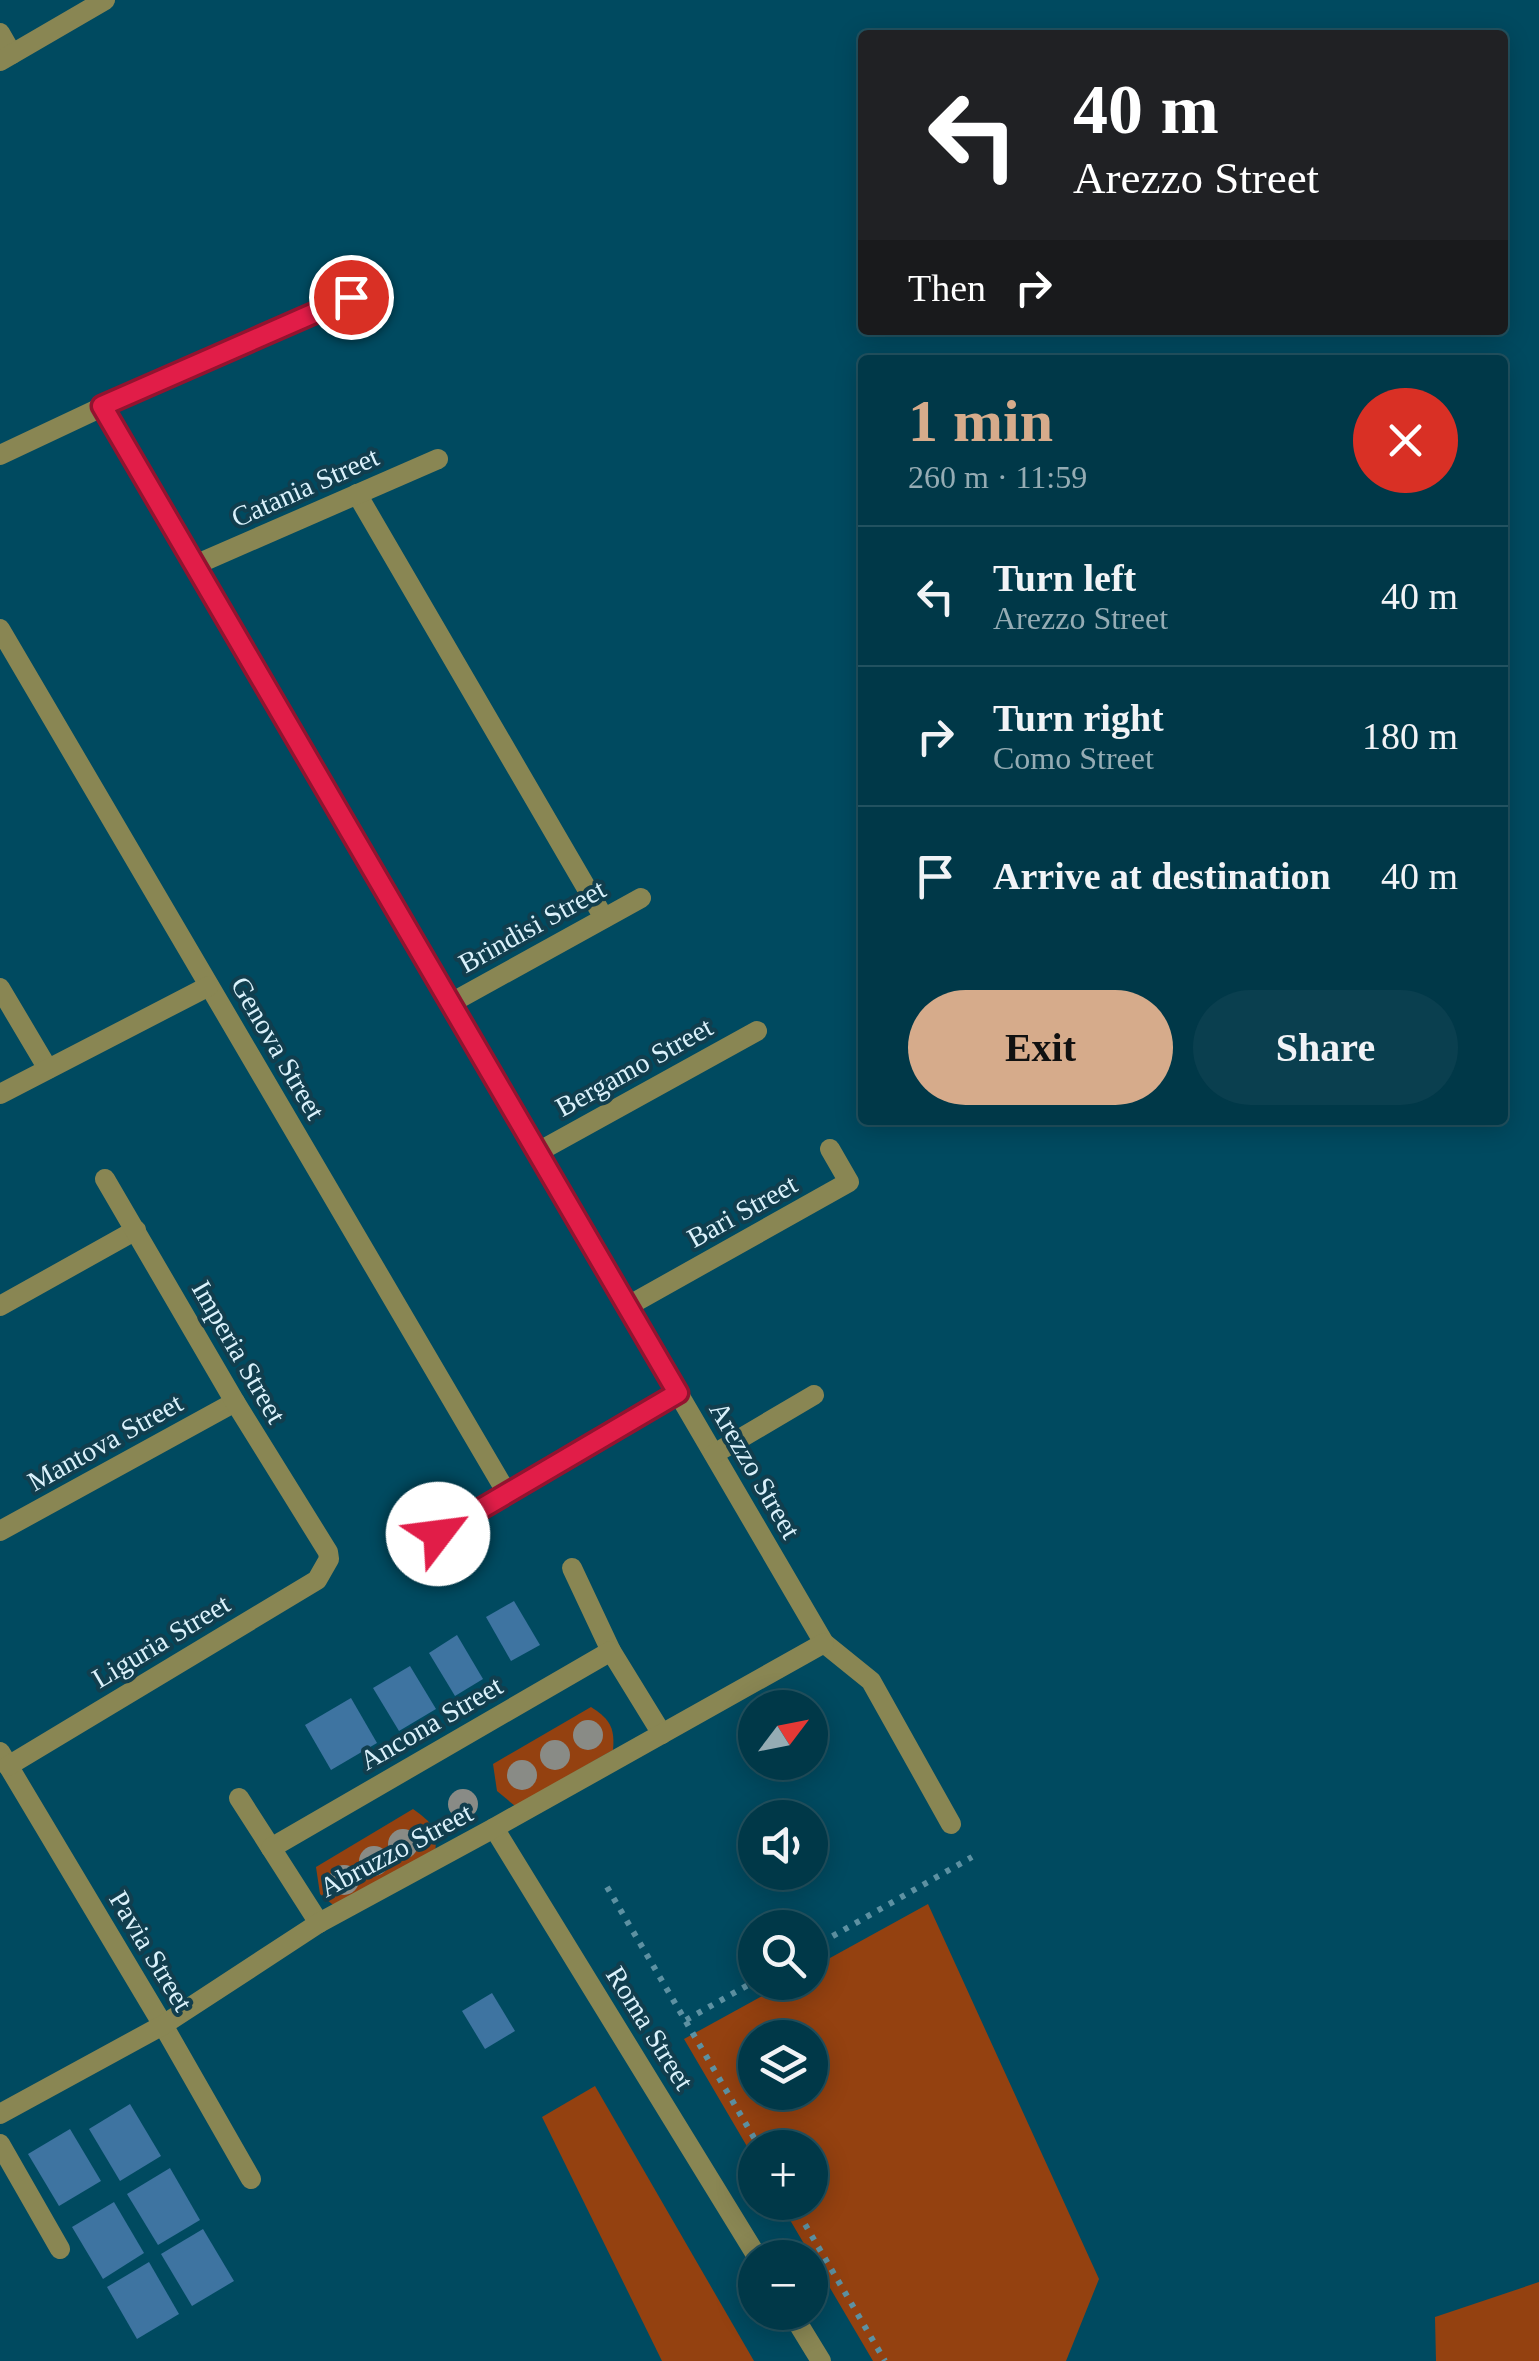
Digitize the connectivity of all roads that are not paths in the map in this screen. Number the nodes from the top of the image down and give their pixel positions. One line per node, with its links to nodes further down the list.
1 (93, 3): 3 (street)
2 (0, 32): 3 (street)
3 (6, 58)
4 (351, 297): 5 (street)
5 (102, 406): 6 (street); 9 (street, Arezzo Street)
6 (0, 455)
7 (438, 458): 8 (street, Catania Street)
8 (357, 494): 9 (street, Catania Street); 12 (street)
9 (194, 565): 15 (street, Arezzo Street)
10 (0, 630): 13 (street, Genova Street)
11 (641, 898): 12 (street, Brindisi Street)
12 (604, 918): 15 (street, Brindisi Street)
13 (210, 986): 17 (street); 29 (street, Genova Street)
14 (0, 988): 17 (street)
15 (451, 1003): 20 (street, Arezzo Street)
16 (757, 1031): 20 (street, Bergamo Street)
17 (48, 1069): 18 (street)
18 (0, 1094)
19 (830, 1149): 24 (street, Bari Street)
20 (538, 1152): 24 (street, Arezzo Street)
21 (105, 1179): 22 (street, Imperia Street)
22 (136, 1230): 23 (street); 27 (street, Imperia Street)
23 (0, 1306)
24 (628, 1306): 25 (street, Arezzo Street)
25 (678, 1393): 28 (street, Arezzo Street); 29 (street)
26 (814, 1395): 28 (street)
27 (236, 1402): 30 (street, Mantova Street); 32 (street, Imperia Street)
28 (714, 1454): 34 (street, Arezzo Street)
29 (508, 1494): 31 (street)
30 (0, 1531)
31 (438, 1534)
32 (328, 1552): 37 (street, Liguria Street)
33 (572, 1568): 35 (street)
34 (824, 1643): 36 (street, Abruzzo Street); 39 (street, Arezzo Street)
35 (611, 1651): 36 (street); 41 (street, Ancona Street)
36 (662, 1734): 40 (street, Abruzzo Street)
37 (4, 1759): 43 (street, Pavia Street)
38 (239, 1798): 41 (street)
39 (951, 1824)
40 (494, 1828): 42 (street, Abruzzo Street); 47 (street, Roma Street)
41 (270, 1848): 42 (street)
42 (319, 1923): 43 (street, Abruzzo Street)
43 (163, 2025): 44 (street, Abruzzo Street); 46 (street, Pavia Street)
44 (0, 2114)
45 (0, 2144): 48 (street)
46 (251, 2179)
47 (747, 2240)
48 (60, 2249)
49 (803, 2330): 50 (street)
50 (821, 2361)

